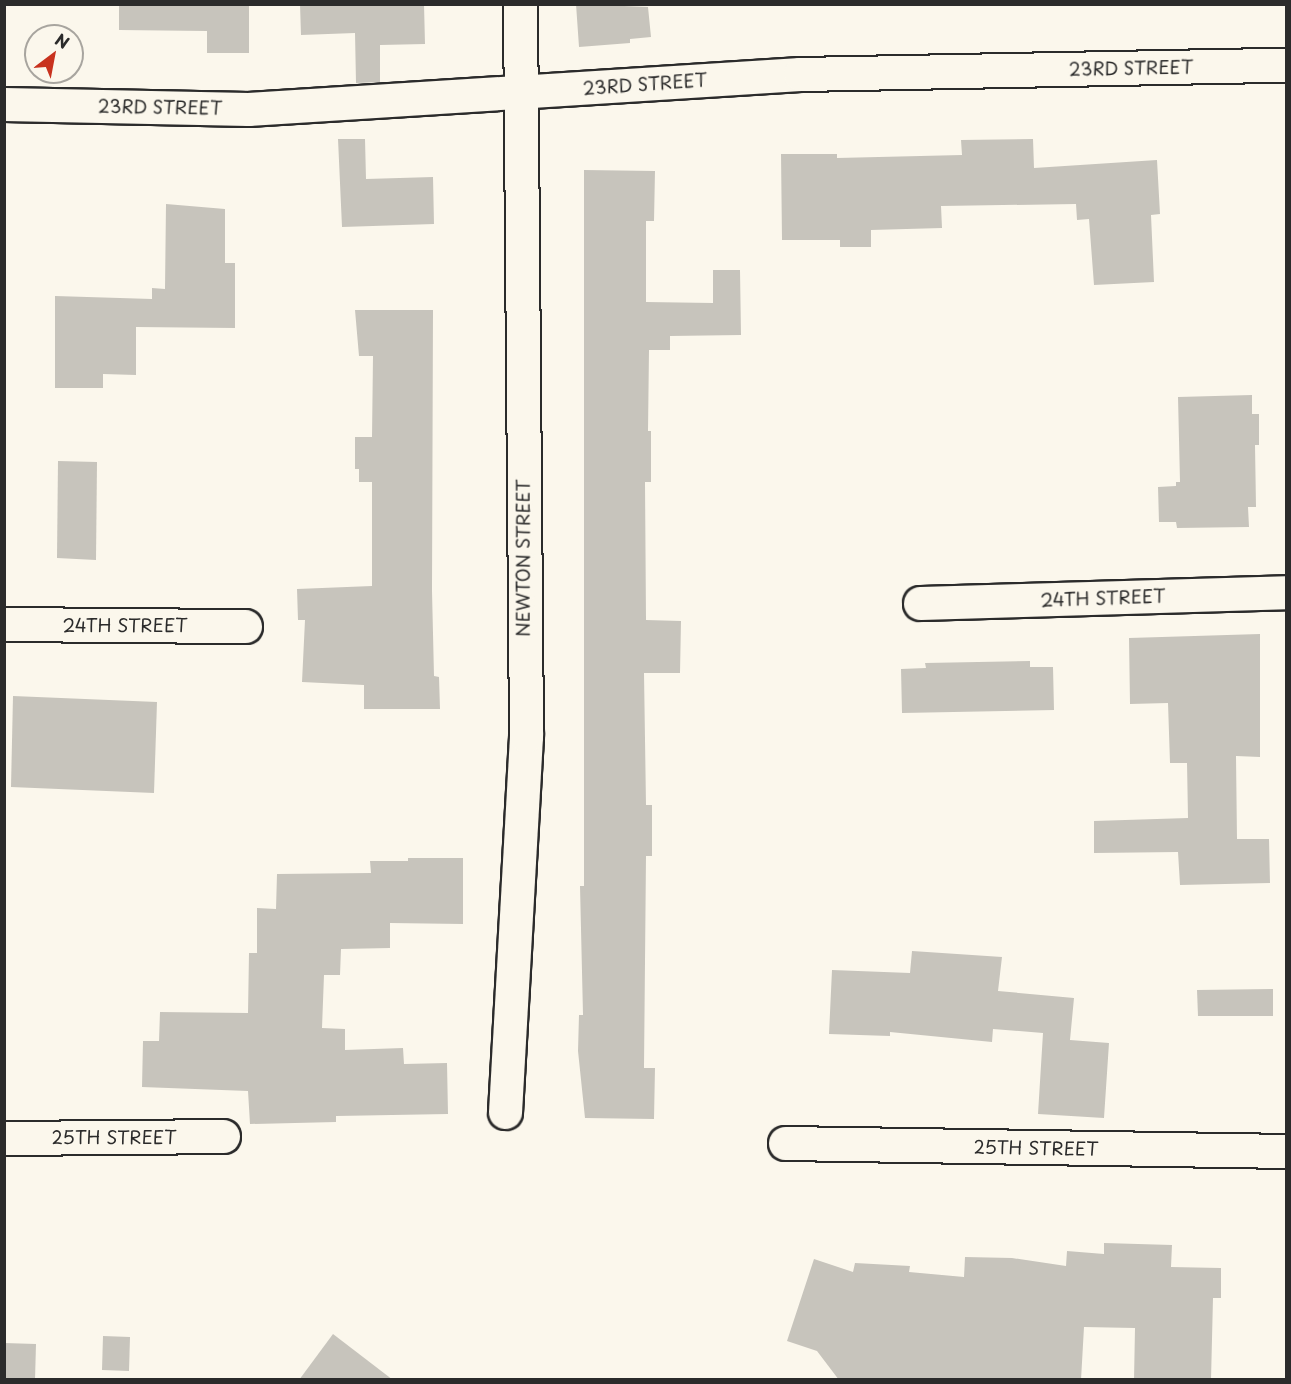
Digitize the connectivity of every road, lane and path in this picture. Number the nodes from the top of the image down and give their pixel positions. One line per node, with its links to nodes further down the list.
1 (520, 4): 3 (street, NEWTON STREET)
2 (1287, 65): 3 (street, 23RD STREET)
3 (521, 93): 4 (street, 23RD STREET); 9 (street, NEWTON STREET)
4 (4, 104)
5 (1287, 592): 6 (street, 24TH STREET)
6 (921, 603)
7 (4, 624): 8 (street, 24TH STREET)
8 (245, 626)
9 (505, 1112)
10 (223, 1136): 11 (street, 25TH STREET)
11 (4, 1137)
12 (785, 1143): 13 (street, 25TH STREET)
13 (1287, 1150)

